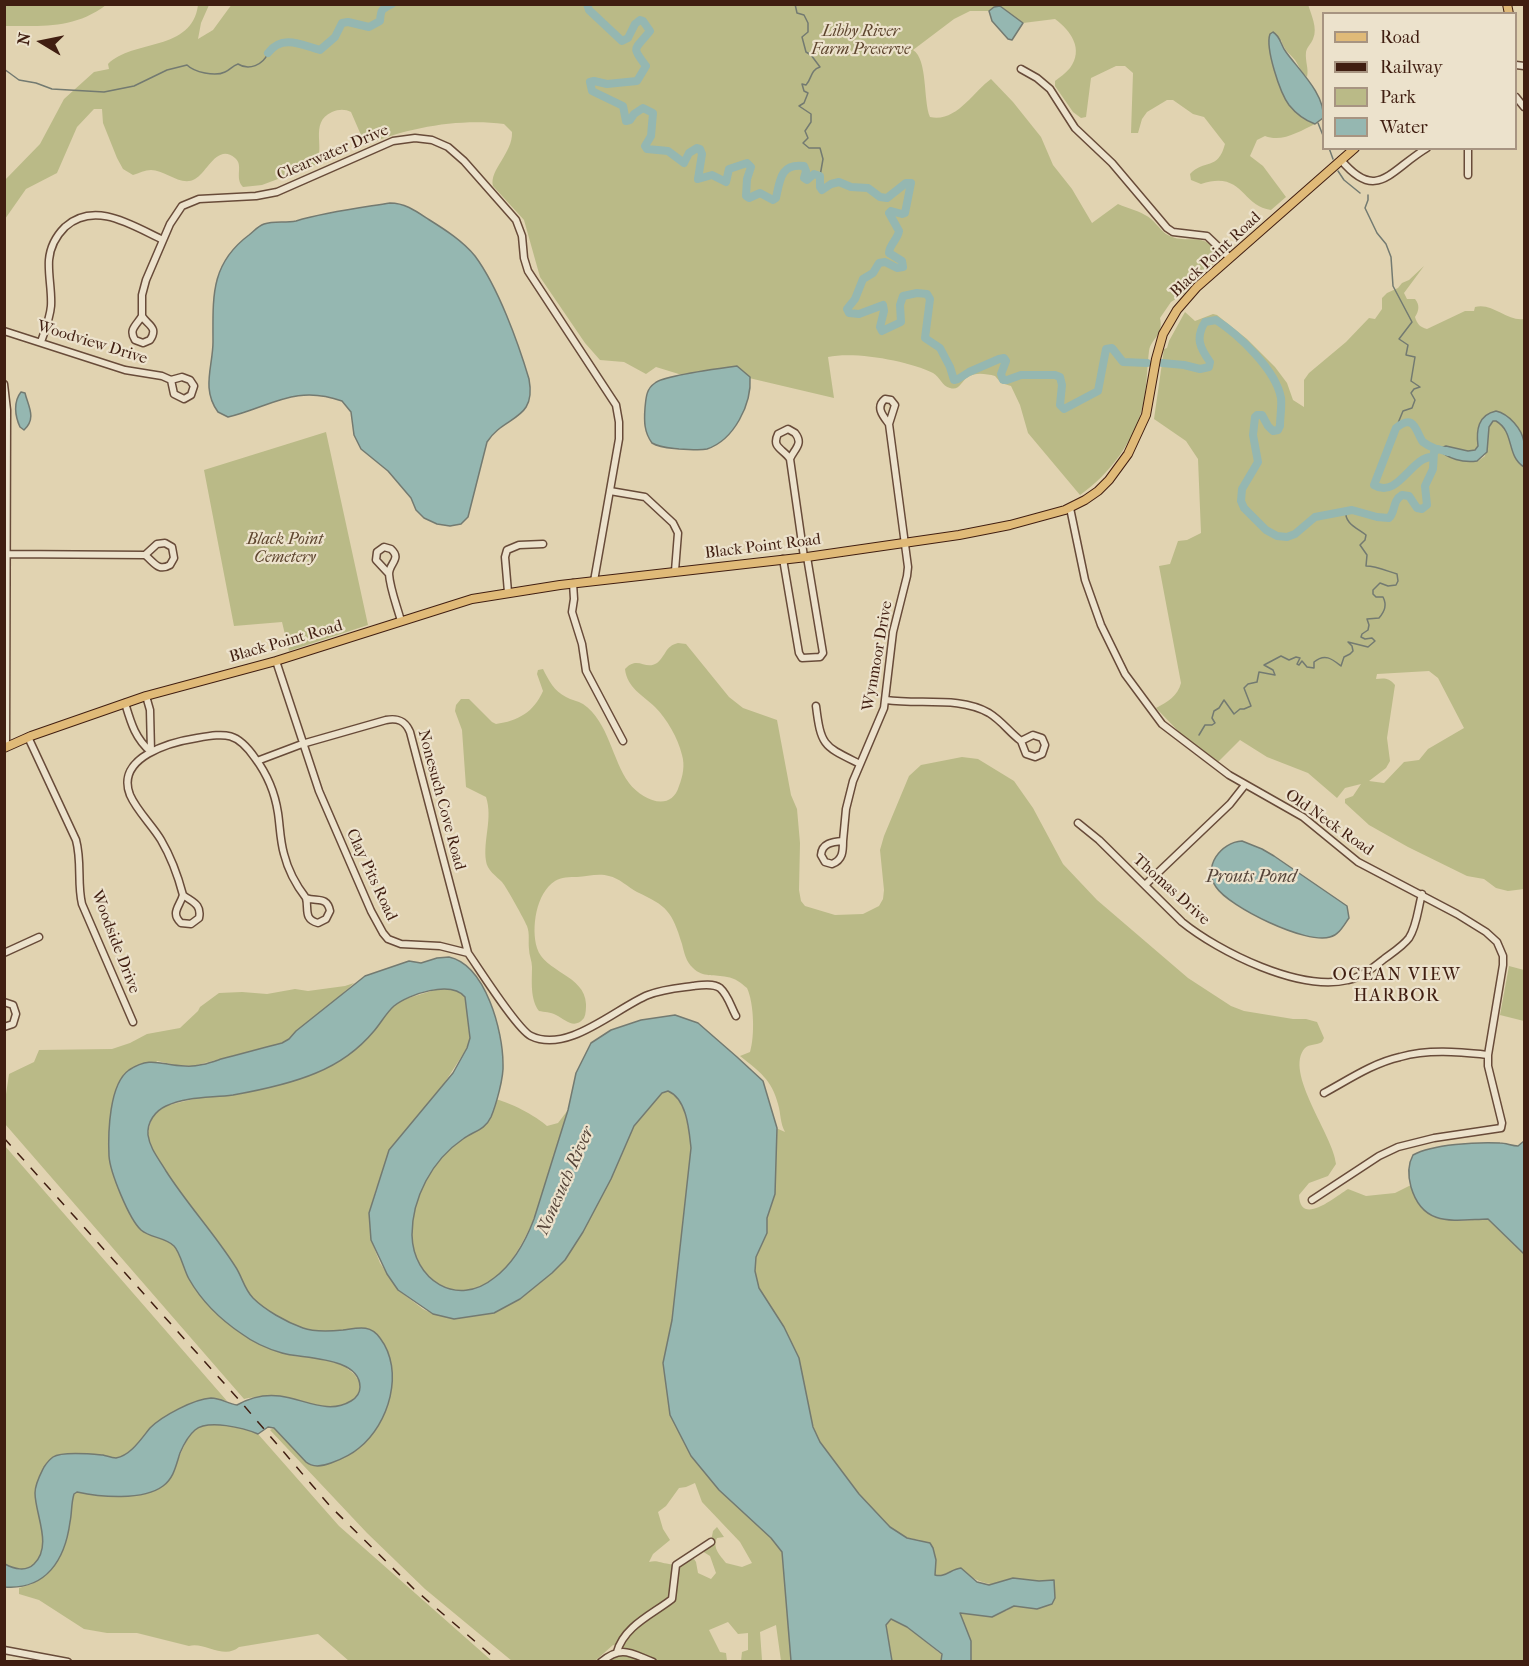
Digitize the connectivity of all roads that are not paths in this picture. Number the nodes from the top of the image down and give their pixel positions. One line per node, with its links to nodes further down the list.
1 (1021, 69): 8 (street)
2 (1353, 150): 5 (main road, Black Point Road)
3 (1424, 150): 5 (street)
4 (1468, 150): 6 (street)
5 (1341, 160): 8 (main road, Black Point Road)
6 (1468, 175)
7 (163, 240): 9 (street, Clearwater Drive); 11 (street); 16 (street, Clearwater Drive)
8 (1230, 258): 17 (main road, Black Point Road)
9 (142, 316)
10 (4, 331): 11 (street, Woodview Drive)
11 (41, 342): 12 (street, Woodview Drive)
12 (171, 380)
13 (4, 384): 20 (street)
14 (890, 424): 18 (street, Wynmoor Drive)
15 (790, 459): 15 (street); 22 (street)
16 (610, 490): 24 (street); 26 (street, Clearwater Drive)
17 (1070, 508): 18 (main road, Black Point Road); 45 (street, Old Neck Road)
18 (904, 542): 22 (main road, Black Point Road); 32 (street, Wynmoor Drive)
19 (543, 544): 28 (street)
20 (6, 554): 21 (street); 41 (street)
21 (145, 555): 21 (street)
22 (806, 557): 23 (main road, Black Point Road); 23 (street)
23 (783, 560): 24 (main road, Black Point Road)
24 (675, 571): 26 (main road, Black Point Road)
25 (389, 574): 29 (street)
26 (594, 581): 27 (main road, Black Point Road)
27 (573, 584): 28 (main road, Black Point Road); 38 (street)
28 (508, 592): 29 (main road, Black Point Road)
29 (401, 621): 30 (main road, Black Point Road)
30 (276, 661): 31 (main road, Black Point Road); 40 (street, Clay Pits Road)
31 (146, 696): 33 (main road, Black Point Road); 42 (street)
32 (886, 700): 39 (street); 44 (street, Wynmoor Drive)
33 (125, 703): 37 (main road, Black Point Road); 42 (street)
34 (816, 706): 36 (street)
35 (826, 714): 36 (street)
36 (817, 715): 44 (street)
37 (27, 737): 41 (main road, Black Point Road); 57 (street, Woodside Drive)
38 (623, 741)
39 (1020, 741)
40 (302, 744): 43 (street); 54 (street, Clay Pits Road); 54 (street, Nonesuch Cove Road)
41 (5, 748)
42 (151, 752): 43 (street); 50 (street)
43 (257, 760): 51 (street)
44 (860, 764): 47 (street, Wynmoor Drive)
45 (1245, 785): 48 (street); 49 (street, Old Neck Road)
46 (1078, 823): 48 (street, Thomas Drive)
47 (843, 841)
48 (1145, 885): 49 (street, Thomas Drive)
49 (1422, 894): 59 (street, Old Neck Road)
50 (183, 895): 50 (street)
51 (306, 898): 51 (street)
52 (39, 937): 53 (street)
53 (4, 953)
54 (468, 953): 56 (street)
55 (4, 1002): 58 (street)
56 (736, 1016)
57 (134, 1022)
58 (4, 1028)
59 (1488, 1055): 60 (street); 61 (street, Old Neck Road)
60 (1324, 1093)
61 (1312, 1200)
62 (711, 1542): 64 (street)
63 (4, 1650): 65 (street)
64 (617, 1652): 66 (street); 67 (street)
65 (68, 1662)
66 (601, 1662)
67 (653, 1662)

